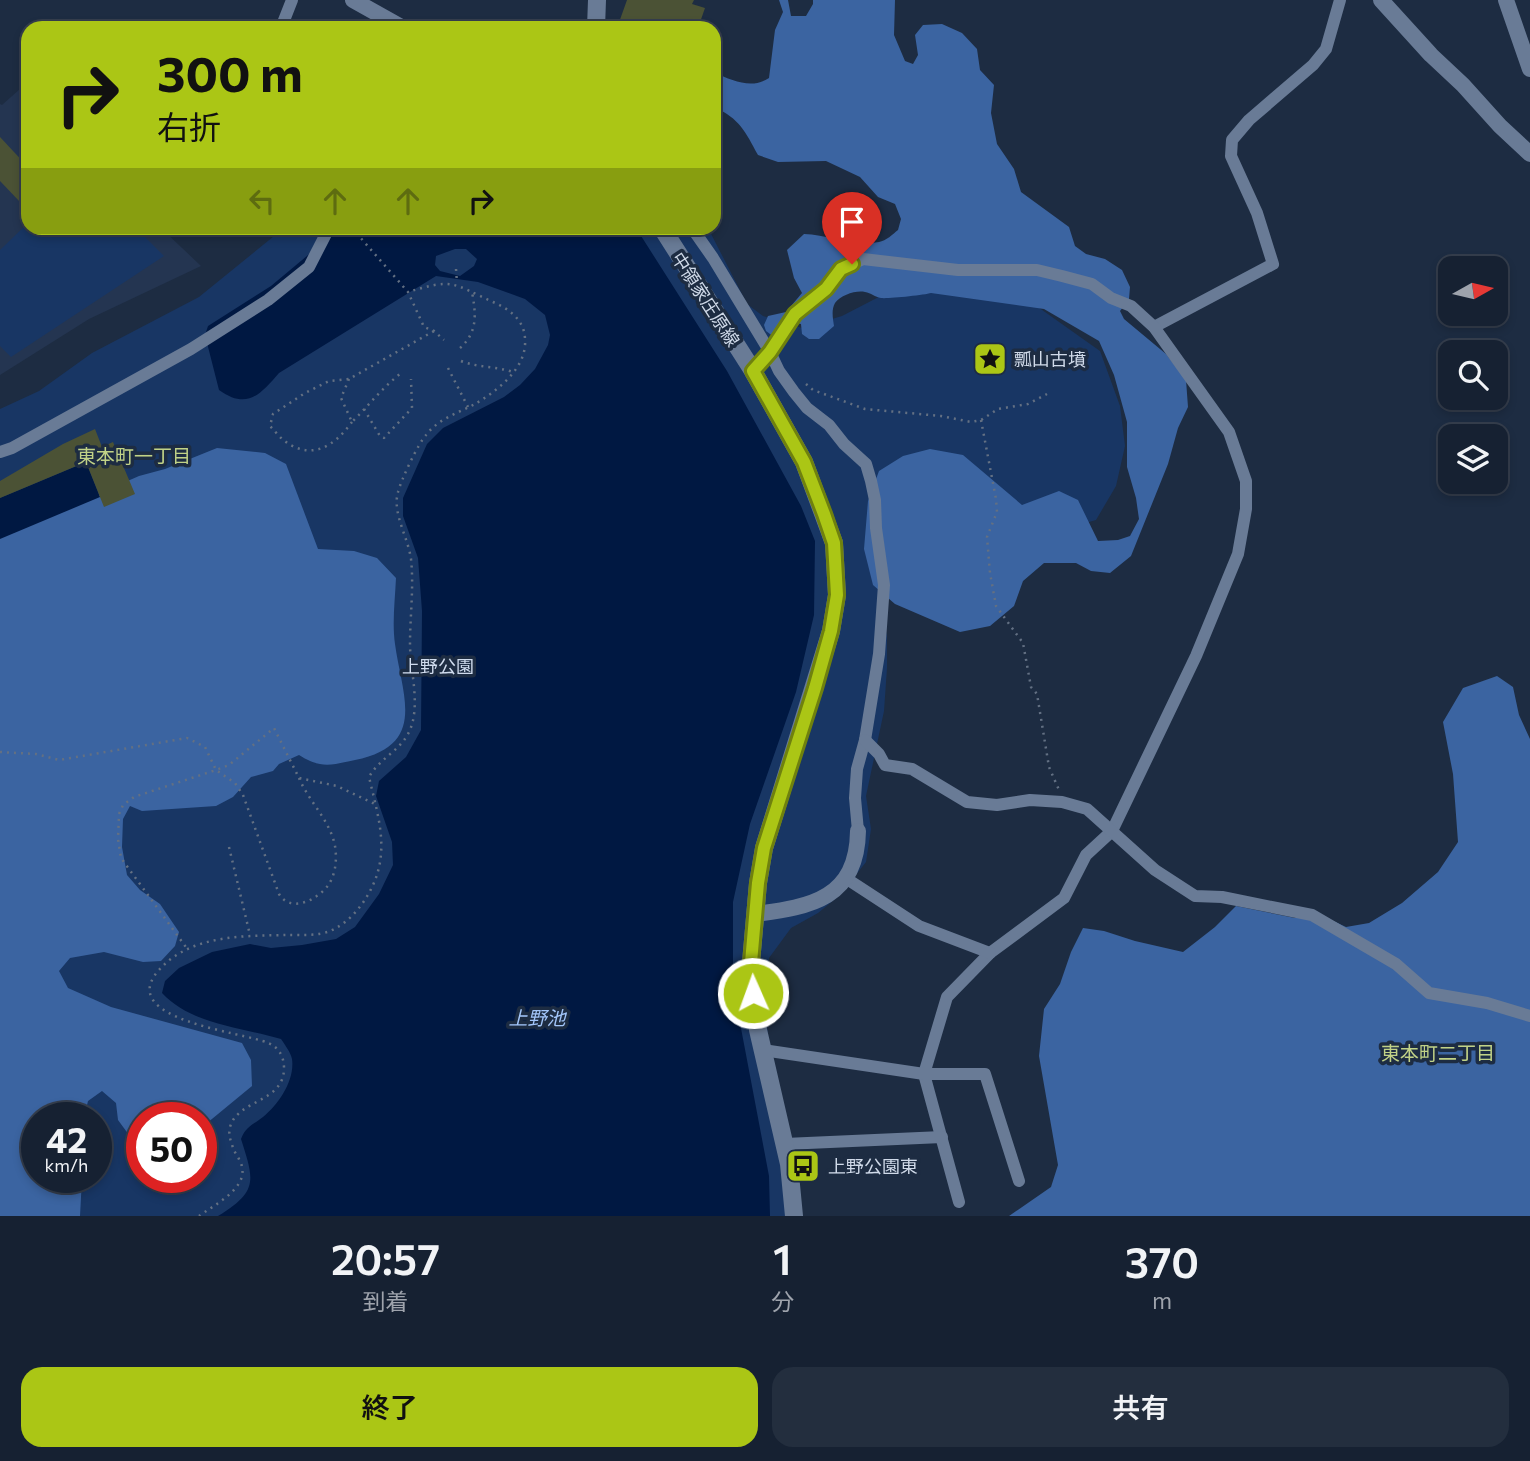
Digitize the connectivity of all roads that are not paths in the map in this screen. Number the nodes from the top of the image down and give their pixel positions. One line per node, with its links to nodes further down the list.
1 (292, 0): 7 (street)
2 (353, 0): 8 (street)
3 (597, 0): 9 (main road)
4 (1340, 0): 15 (street)
5 (1381, 0): 11 (street)
6 (1506, 0): 10 (street)
7 (284, 21)
8 (390, 21)
9 (596, 21)
10 (1530, 69)
11 (1530, 154)
12 (325, 235): 18 (street)
13 (666, 235): 17 (main road, 中領家庄原線)
14 (696, 235): 16 (street)
15 (1154, 327): 16 (street); 21 (street)
16 (770, 352): 17 (street); 19 (street)
17 (753, 371): 23 (main road, 中領家庄原線)
18 (0, 452)
19 (864, 740): 20 (street); 21 (street)
20 (858, 831): 22 (street)
21 (1112, 831): 24 (street); 25 (street)
22 (847, 879): 23 (street); 24 (street)
23 (755, 914): 26 (main road, 中領家庄原線)
24 (990, 953): 27 (street)
25 (1530, 1016)
26 (763, 1050): 27 (street); 29 (main road, 中領家庄原線)
27 (924, 1074): 28 (street); 30 (street)
28 (942, 1137): 29 (street); 31 (street)
29 (785, 1144): 32 (main road, 中領家庄原線)
30 (1019, 1181)
31 (959, 1202)
32 (794, 1216)

